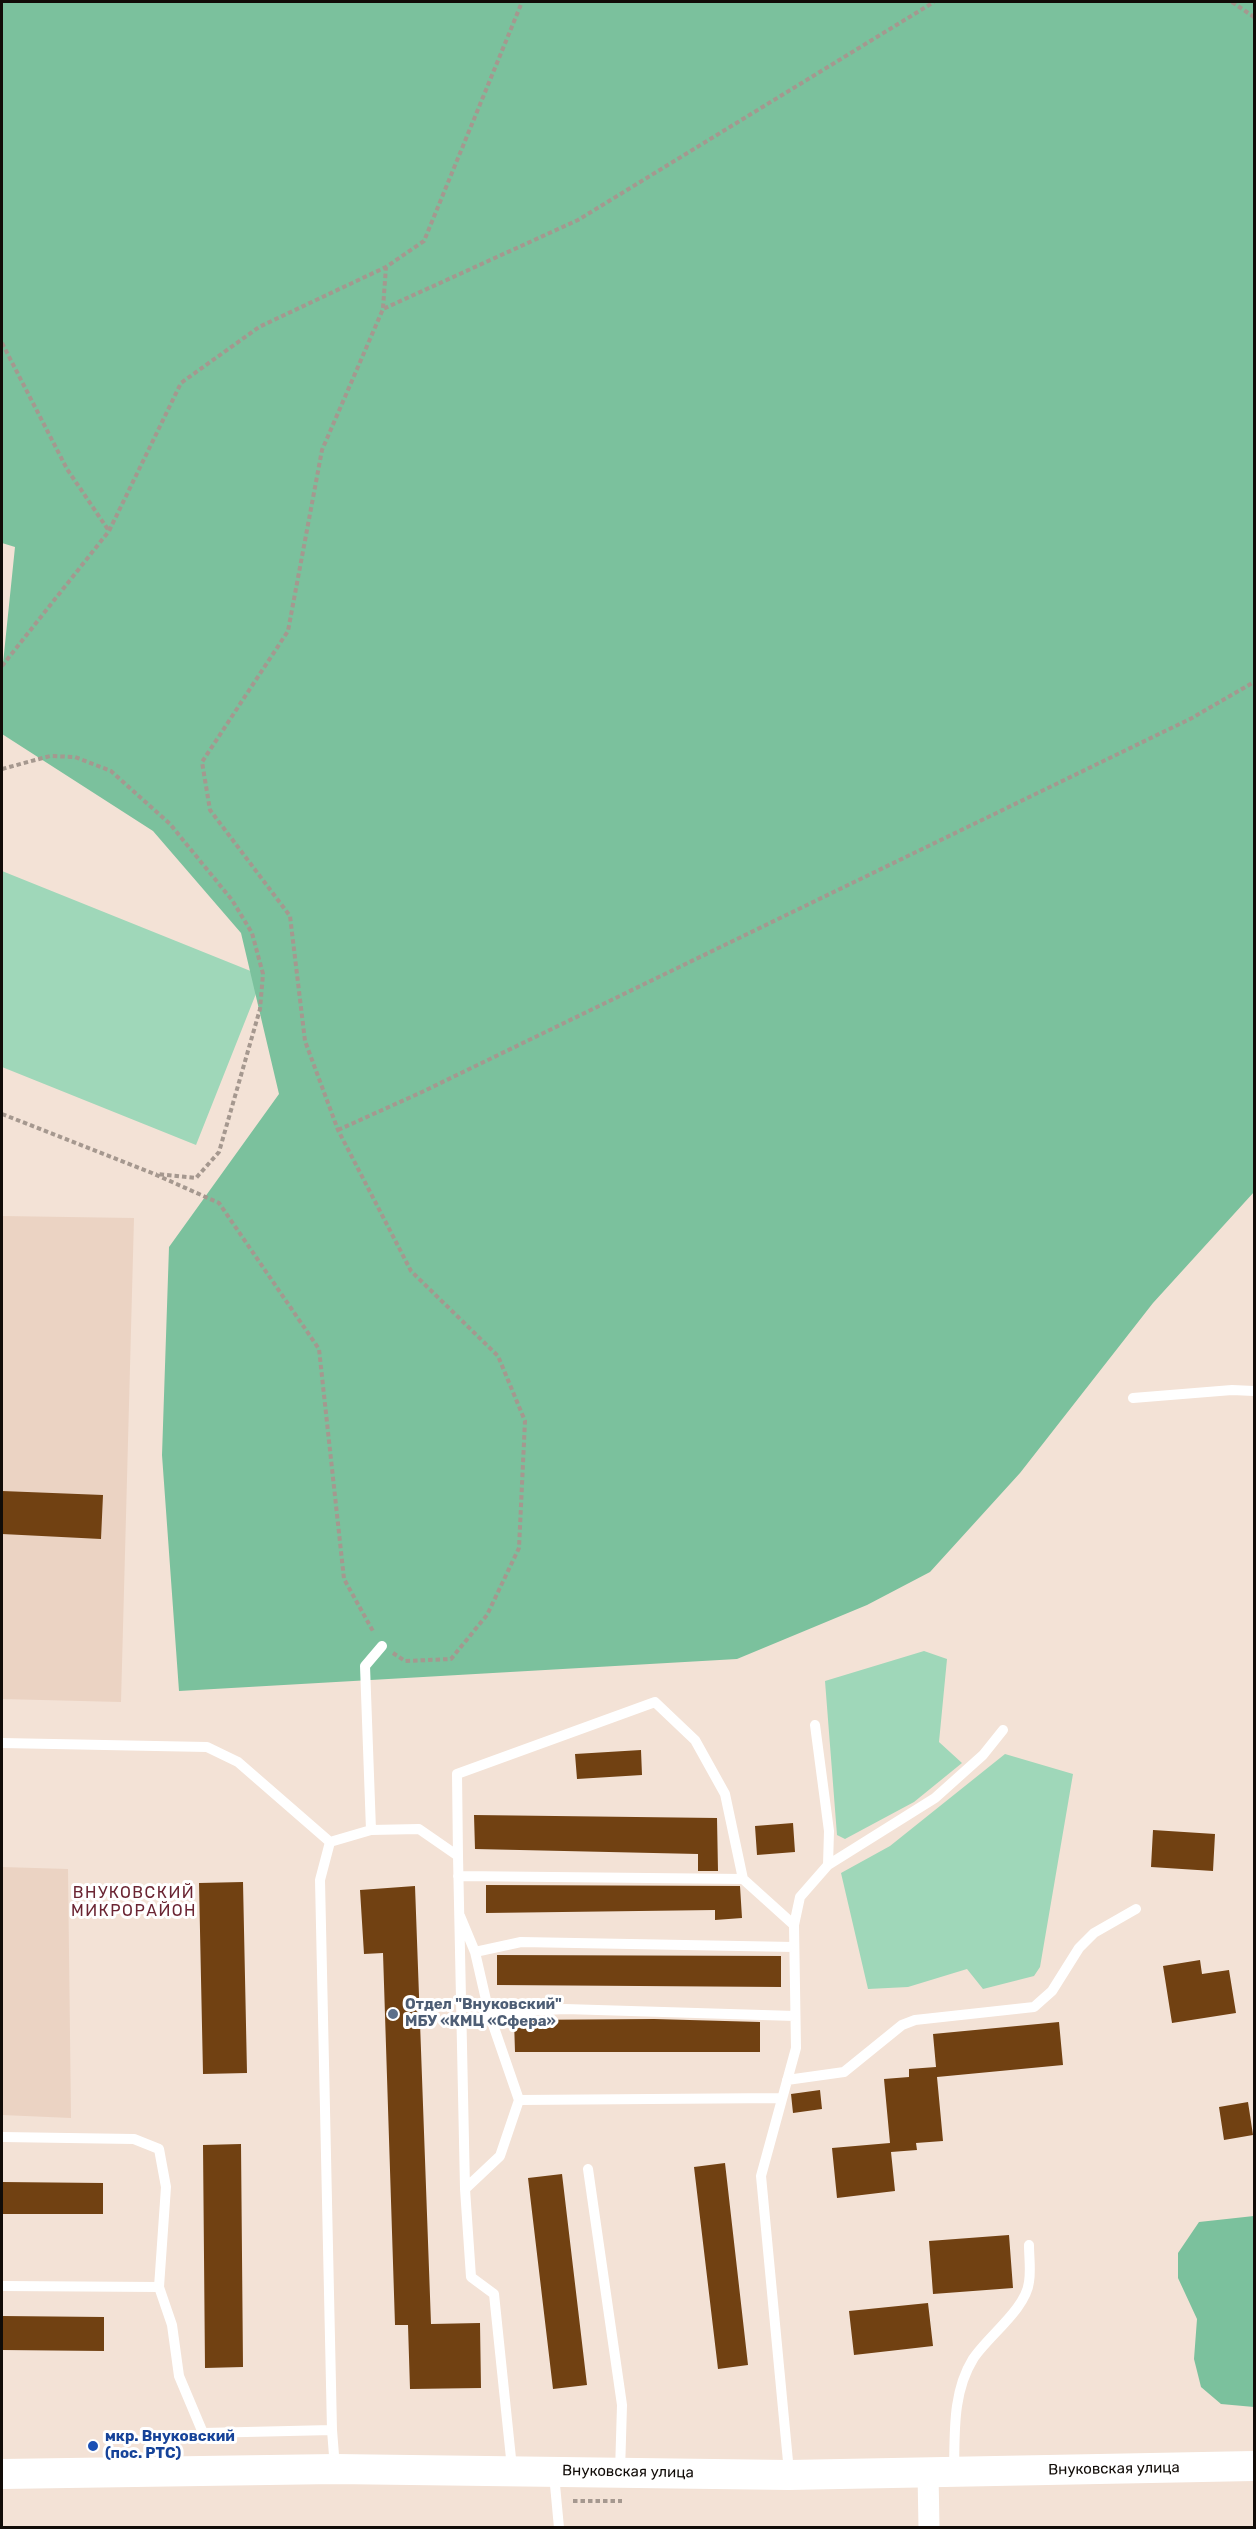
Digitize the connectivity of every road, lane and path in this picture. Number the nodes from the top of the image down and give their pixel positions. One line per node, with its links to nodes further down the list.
1 (522, 2): 5 (path)
2 (934, 2): 6 (path)
3 (1232, 2): 4 (path)
4 (1254, 17)
5 (386, 267): 6 (path); 8 (path)
6 (383, 309): 13 (path)
7 (2, 344): 8 (path)
8 (109, 531): 9 (path)
9 (2, 666)
10 (1254, 682): 13 (path)
11 (2, 769): 14 (path)
12 (2, 1114): 14 (path)
13 (339, 1130): 17 (path)
14 (152, 1173): 17 (path)
15 (1254, 1391): 16 (lane)
16 (1133, 1398)
17 (382, 1646): 21 (lane)
18 (815, 1725): 24 (lane)
19 (1003, 1730): 24 (lane)
20 (2, 1743): 22 (lane)
21 (371, 1830): 22 (lane); 23 (lane)
22 (330, 1842): 43 (lane)
23 (458, 1856): 25 (lane); 26 (lane)
24 (828, 1865): 29 (lane)
25 (458, 1876): 26 (lane); 28 (lane)
26 (743, 1879): 29 (lane)
27 (1136, 1909): 34 (lane)
28 (458, 1910): 31 (lane); 39 (lane)
29 (794, 1926): 30 (lane)
30 (794, 1947): 31 (lane); 33 (lane)
31 (475, 1952): 32 (lane)
32 (489, 2013): 33 (lane); 36 (lane)
33 (795, 2016): 34 (lane)
34 (787, 2080): 35 (lane)
35 (782, 2098): 36 (lane); 51 (lane)
36 (519, 2100): 39 (lane)
37 (2, 2137): 42 (lane)
38 (588, 2169): 48 (lane)
39 (465, 2189): 47 (lane)
40 (1029, 2245): 49 (lane)
41 (2, 2286): 42 (lane)
42 (159, 2287): 43 (lane)
43 (332, 2430): 45 (lane)
44 (1254, 2466): 49 (main road, Внуковская улица)
45 (335, 2469): 47 (main road, Внуковская улица); 50 (main road, Внуковская улица)
46 (554, 2471): 47 (main road, Внуковская улица); 48 (main road, Внуковская улица); 52 (lane)
47 (512, 2472)
48 (620, 2472): 51 (main road, Внуковская улица)
49 (941, 2472): 51 (main road, Внуковская улица); 53 (street)
50 (2, 2474)
51 (789, 2475)
52 (559, 2528)
53 (929, 2528)

